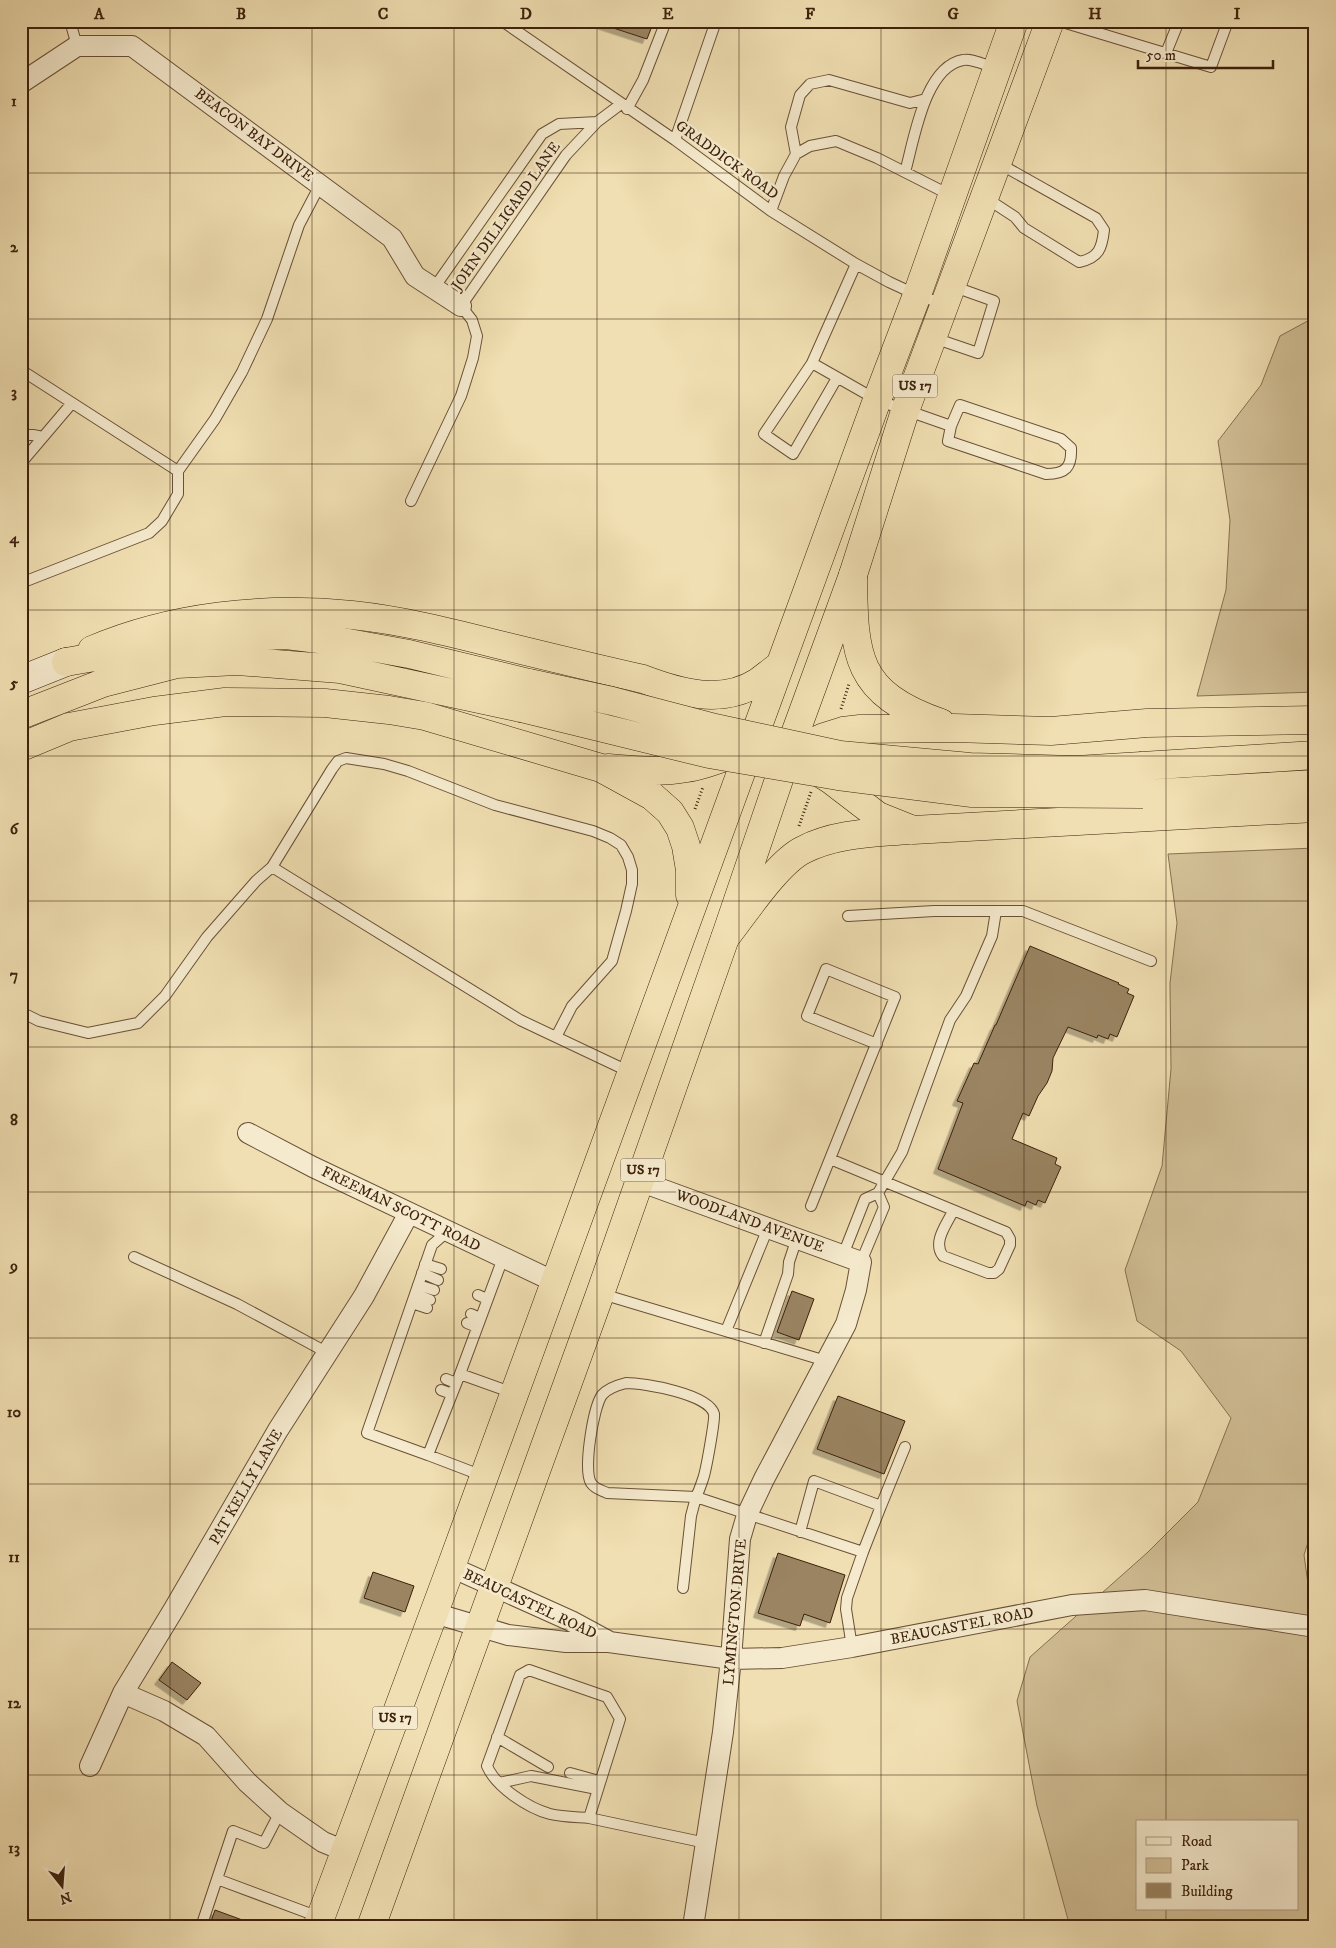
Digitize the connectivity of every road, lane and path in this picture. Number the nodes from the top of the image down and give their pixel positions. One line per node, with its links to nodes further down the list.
1 (70, 21): 10 (lane)
2 (502, 21): 15 (lane, GRADDICK ROAD)
3 (666, 21): 15 (lane)
4 (716, 21): 17 (lane)
5 (1014, 21): 12 (highway, US 17)
6 (1050, 21): 19 (highway, US 17)
7 (1059, 21): 11 (lane)
8 (1179, 21): 11 (lane)
9 (1228, 21): 11 (lane)
10 (77, 46): 13 (street); 21 (street, BEACON BAY DRIVE)
11 (1166, 53)
12 (997, 68): 14 (lane); 22 (highway, US 17)
13 (21, 83)
14 (926, 99): 18 (lane); 20 (lane)
15 (624, 106): 16 (lane, JOHN DILLIGARD LANE); 17 (lane, GRADDICK ROAD)
16 (597, 122): 26 (lane, JOHN DILLIGARD LANE); 29 (lane, JOHN DILLIGARD LANE)
17 (675, 140): 24 (lane, GRADDICK ROAD)
18 (796, 154): 20 (lane); 24 (lane)
19 (997, 163): 23 (highway, US 17); 23 (lane)
20 (905, 172): 22 (lane)
21 (320, 185): 26 (street, BEACON BAY DRIVE); 41 (lane)
22 (952, 196): 28 (highway, US 17)
23 (984, 196): 27 (highway, US 17)
24 (771, 211): 25 (lane, GRADDICK ROAD)
25 (856, 264): 28 (lane, GRADDICK ROAD); 31 (lane)
26 (434, 288): 29 (street, BEACON BAY DRIVE)
27 (948, 295): 28 (lane, GRADDICK ROAD); 30 (highway, US 17); 30 (lane, GRADDICK ROAD)
28 (917, 296): 34 (highway, US 17)
29 (461, 306): 42 (lane)
30 (932, 337): 36 (highway, US 17)
31 (812, 363): 33 (lane); 33 (lane)
32 (21, 370): 35 (lane)
33 (837, 378): 34 (lane)
34 (877, 400): 36 (lane); 46 (highway, US 17)
35 (72, 403): 39 (lane); 41 (lane)
36 (905, 411): 37 (lane); 43 (highway, US 17)
37 (951, 426): 37 (lane)
38 (21, 435): 39 (lane)
39 (43, 437): 40 (lane)
40 (21, 463)
41 (178, 471): 44 (lane)
42 (410, 502)
43 (852, 574): 54 (highway); 57 (highway, US 17)
44 (21, 583)
45 (66, 662): 48 (main road); 49 (highway); 50 (highway)
46 (779, 666): 49 (highway); 56 (highway, US 17)
47 (851, 675): 51 (path)
48 (21, 680)
49 (672, 690): 56 (highway)
50 (525, 695): 52 (highway); 58 (highway, bridge); 60 (highway, bridge)
51 (839, 715)
52 (21, 716)
53 (1315, 720): 54 (highway)
54 (954, 728): 57 (highway)
55 (21, 747): 59 (highway)
56 (749, 748): 57 (highway); 59 (highway); 68 (highway, US 17)
57 (788, 753): 66 (highway); 71 (highway, US 17)
58 (1315, 755)
59 (600, 768): 68 (highway)
60 (1315, 784)
61 (704, 785): 64 (path)
62 (812, 789): 65 (path)
63 (1315, 808): 66 (highway)
64 (695, 810)
65 (798, 829)
66 (913, 830): 71 (highway)
67 (272, 868): 73 (lane); 74 (lane); 74 (lane)
68 (689, 911): 76 (highway, US 17)
69 (996, 911): 70 (lane); 72 (lane); 80 (lane)
70 (848, 916)
71 (725, 938): 79 (highway, US 17)
72 (1151, 961)
73 (21, 1012)
74 (556, 1037): 76 (lane)
75 (877, 1044): 75 (lane); 78 (lane)
76 (631, 1073): 94 (highway, US 17)
77 (248, 1133): 84 (street, FREEMAN SCOTT ROAD)
78 (830, 1159): 80 (lane); 82 (lane)
79 (639, 1181): 85 (street, WOODLAND AVENUE); 96 (highway, US 17)
80 (884, 1182): 81 (lane); 83 (lane)
81 (878, 1193): 90 (lane); 90 (lane)
82 (811, 1206)
83 (953, 1210): 83 (lane)
84 (409, 1213): 86 (street, FREEMAN SCOTT ROAD); 99 (street, PAT KELLY LANE)
85 (768, 1228): 87 (street, WOODLAND AVENUE); 97 (lane)
86 (448, 1231): 89 (street, FREEMAN SCOTT ROAD); 91 (lane)
87 (797, 1238): 90 (street, WOODLAND AVENUE); 98 (lane)
88 (134, 1257): 99 (lane)
89 (503, 1258): 94 (street, FREEMAN SCOTT ROAD); 101 (lane)
90 (852, 1258): 100 (street, LYMINGTON DRIVE)
91 (424, 1268): 92 (lane); 93 (lane); 95 (lane)
92 (441, 1269)
93 (438, 1280)
94 (555, 1282): 104 (highway, US 17)
95 (415, 1294): 95 (lane); 107 (lane)
96 (600, 1294): 97 (lane); 115 (highway, US 17)
97 (726, 1331): 98 (lane)
98 (764, 1343): 100 (lane)
99 (328, 1353): 123 (street, PAT KELLY LANE)
100 (826, 1361): 111 (street, LYMINGTON DRIVE)
101 (458, 1378): 102 (lane); 104 (lane); 105 (lane)
102 (446, 1379)
103 (441, 1390): 105 (lane)
104 (514, 1393): 108 (highway, US 17)
105 (452, 1394): 107 (lane)
106 (904, 1447): 110 (lane)
107 (428, 1454): 108 (lane)
108 (484, 1476): 114 (highway, US 17)
109 (696, 1497): 109 (lane); 111 (lane); 116 (lane)
110 (882, 1506): 112 (lane); 113 (lane)
111 (747, 1515): 112 (lane); 122 (street, LYMINGTON DRIVE)
112 (800, 1532): 113 (lane)
113 (863, 1552): 121 (lane)
114 (451, 1567): 115 (street, BEAUCASTEL ROAD); 117 (highway, US 17)
115 (495, 1586): 119 (highway, US 17); 120 (street, BEAUCASTEL ROAD)
116 (683, 1588)
117 (434, 1614): 119 (street, BEAUCASTEL ROAD); 133 (highway, US 17)
118 (1315, 1627): 121 (street, BEAUCASTEL ROAD)
119 (480, 1628): 120 (street, BEAUCASTEL ROAD); 137 (highway, US 17)
120 (609, 1642): 122 (street, BEAUCASTEL ROAD)
121 (852, 1647): 122 (street, BEAUCASTEL ROAD)
122 (731, 1659): 132 (street, LYMINGTON DRIVE)
123 (122, 1693): 125 (street, PAT KELLY LANE); 130 (street)
124 (498, 1737): 126 (lane); 128 (lane); 129 (lane)
125 (90, 1766)
126 (548, 1767)
127 (570, 1773): 129 (lane)
128 (500, 1783): 129 (lane); 131 (lane)
129 (598, 1785): 131 (lane)
130 (280, 1812): 133 (street); 134 (lane)
131 (589, 1818): 132 (lane)
132 (706, 1843): 138 (street, LYMINGTON DRIVE)
133 (345, 1851): 135 (highway, US 17)
134 (217, 1879): 135 (lane); 136 (lane)
135 (319, 1922)
136 (202, 1924)
137 (371, 1927)
138 (693, 1927)

